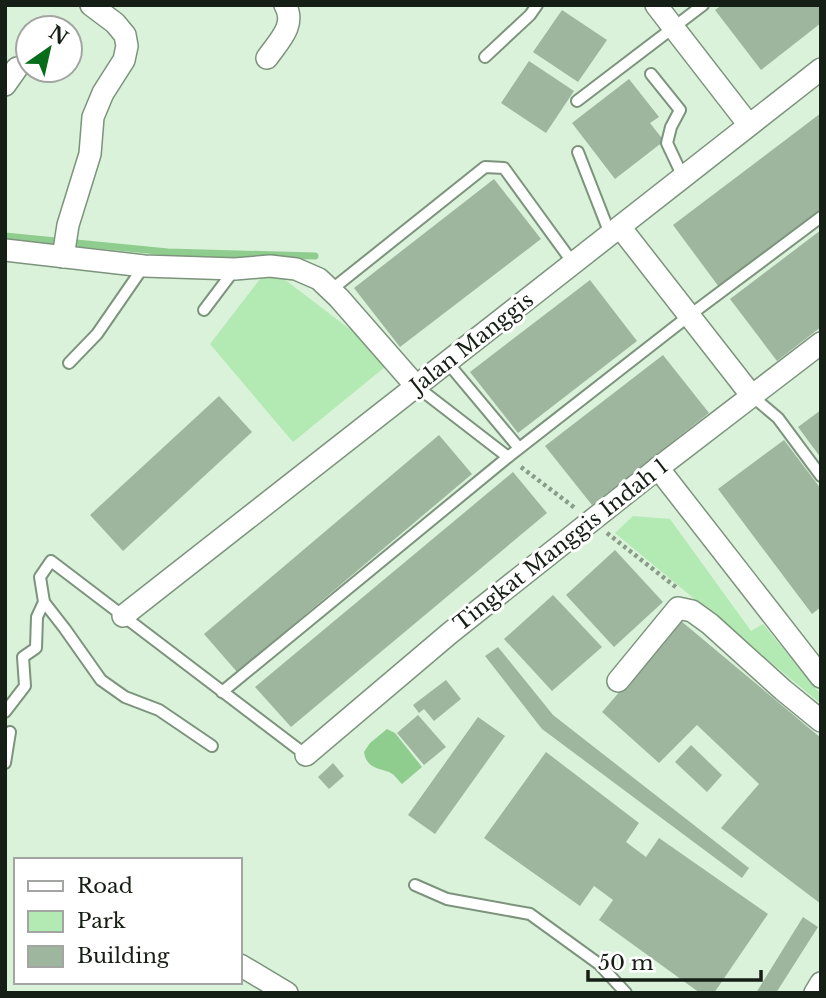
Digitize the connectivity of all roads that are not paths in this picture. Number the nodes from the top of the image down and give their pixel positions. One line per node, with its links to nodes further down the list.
1 (92, 5): 18 (street)
2 (285, 5): 8 (street)
3 (537, 5): 7 (lane)
4 (656, 5): 6 (street)
5 (704, 5): 6 (lane)
6 (674, 28): 11 (lane); 12 (street)
7 (485, 57)
8 (267, 58)
9 (821, 68): 12 (street, Jalan Manggis)
10 (651, 74): 14 (lane)
11 (577, 101)
12 (748, 125): 14 (street, Jalan Manggis)
13 (578, 152): 16 (lane)
14 (683, 177): 16 (street, Jalan Manggis)
15 (821, 217): 24 (lane)
16 (615, 230): 19 (street, Jalan Manggis); 24 (street)
17 (5, 250): 18 (street)
18 (63, 253): 20 (street)
19 (573, 263): 22 (lane); 26 (street, Jalan Manggis)
20 (144, 266): 21 (street); 27 (lane)
21 (235, 268): 22 (street); 23 (lane)
22 (331, 289): 28 (street)
23 (204, 310)
24 (690, 315): 29 (street); 30 (lane)
25 (821, 343): 29 (street, Tingkat Manggis Indah 1)
26 (447, 362): 28 (street, Jalan Manggis); 30 (lane)
27 (69, 363)
28 (416, 386): 31 (lane); 35 (street, Jalan Manggis)
29 (752, 396): 32 (street, Tingkat Manggis Indah 1); 33 (lane)
30 (519, 448): 31 (lane)
31 (508, 457): 38 (lane)
32 (658, 468): 36 (street); 43 (street, Tingkat Manggis Indah 1)
33 (821, 476)
34 (44, 603): 35 (lane); 39 (lane); 42 (lane)
35 (123, 617): 38 (lane)
36 (821, 677)
37 (618, 681): 40 (street)
38 (222, 692): 43 (lane)
39 (5, 714): 41 (lane)
40 (821, 721)
41 (8, 736): 44 (lane)
42 (212, 746)
43 (306, 755)
44 (5, 762)
45 (415, 885): 49 (lane)
46 (242, 966): 48 (street)
47 (821, 983): 50 (street)
48 (288, 993)
49 (626, 993)
50 (816, 993)

